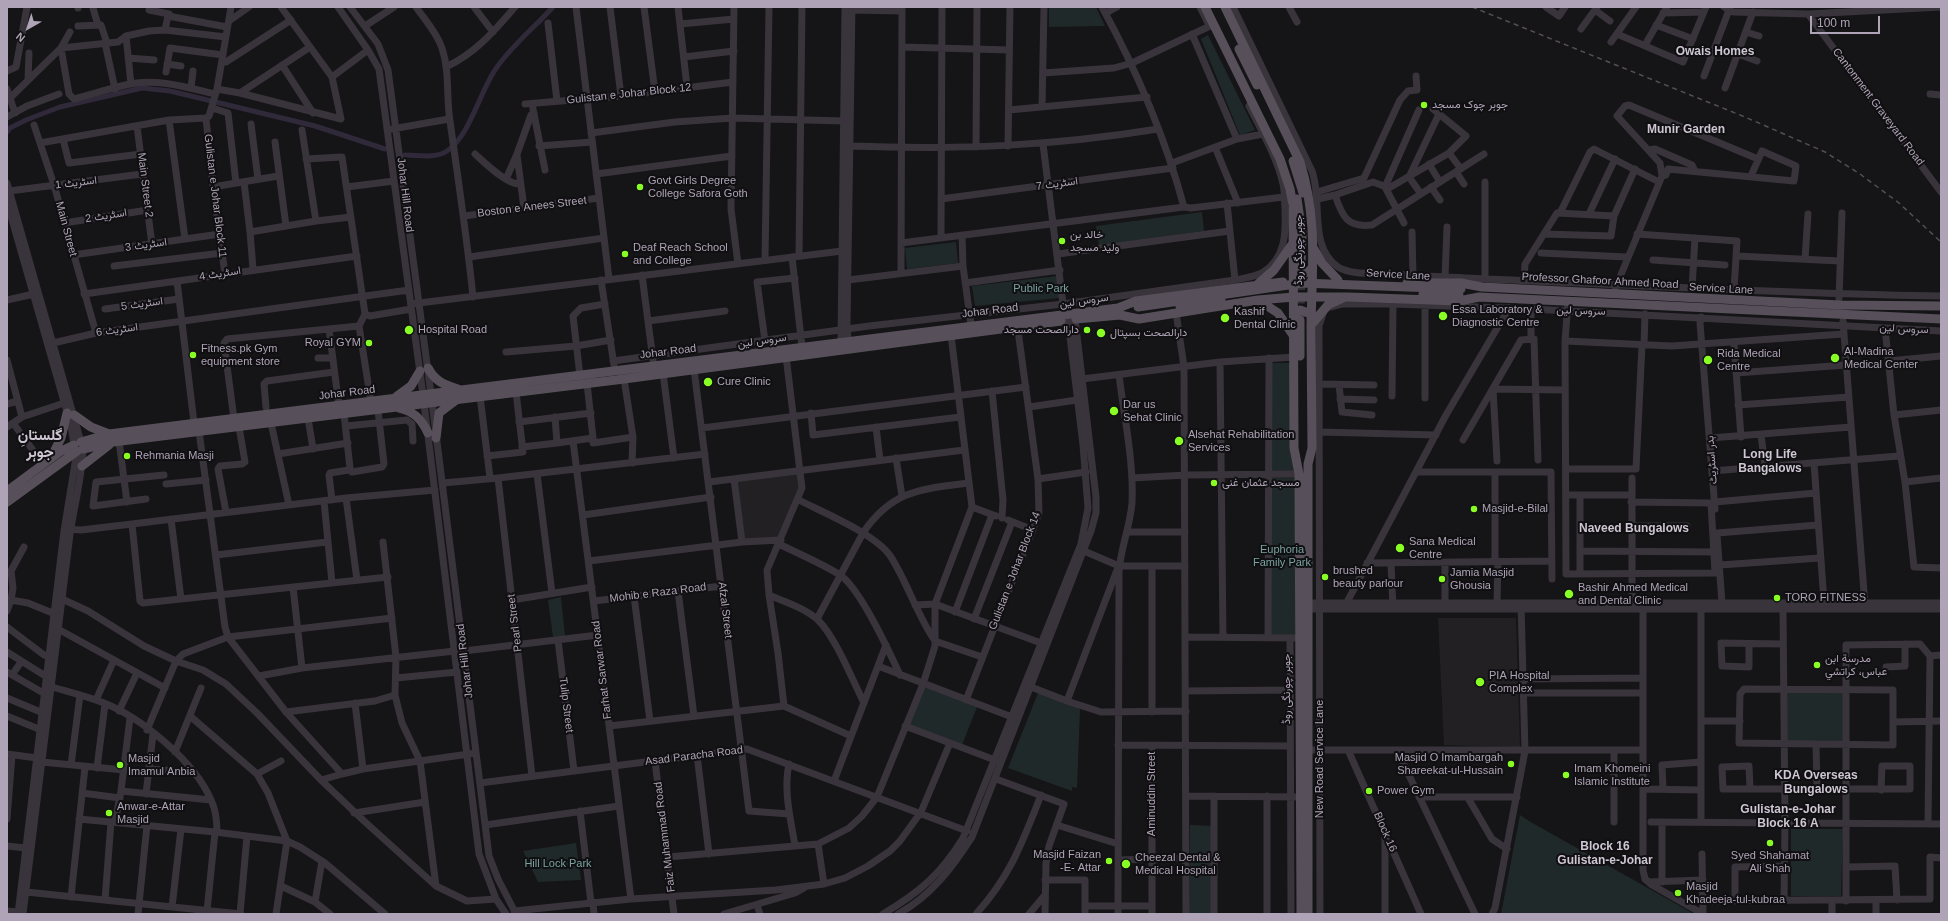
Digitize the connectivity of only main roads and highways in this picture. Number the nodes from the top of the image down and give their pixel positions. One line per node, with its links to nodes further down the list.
1 (1205, 7): 6 (main road, جوہر چورنگی روڈ)
2 (1211, 7): 7 (main road, جوہر چورنگی روڈ)
3 (1218, 7): 7 (main road, جوہر چورنگی روڈ)
4 (1225, 7): 5 (main road, جوہر چورنگی روڈ)
5 (1316, 245): 7 (main road, جوہر چورنگی روڈ); 8 (main road)
6 (1289, 246): 7 (main road, جوہر چورنگی روڈ); 12 (main road)
7 (1304, 266): 9 (main road, جوہر چورنگی روڈ); 10 (main road, جوہر چورنگی روڈ)
8 (1335, 278): 9 (main road, Professor Ghafoor Ahmed Road); 11 (main road, Professor Ghafoor Ahmed Road)
9 (1312, 280): 10 (main road, Professor Ghafoor Ahmed Road); 14 (main road, جوہر چورنگی روڈ)
10 (1294, 281): 12 (main road, Professor Ghafoor Ahmed Road); 16 (main road, جوہر چورنگی روڈ)
11 (1483, 283): 13 (main road); 19 (main road, Professor Ghafoor Ahmed Road)
12 (1258, 284): 21 (main road, Johar Road)
13 (1460, 292): 17 (main road); 21 (main road, bridge)
14 (1311, 296): 15 (main road, Johar Road); 16 (main road, Johar Road); 23 (main road, جوہر چورنگی روڈ)
15 (1348, 296): 17 (main road, Johar Road); 23 (main road)
16 (1294, 297): 18 (main road, Johar Road); 23 (main road, جوہر چورنگی روڈ)
17 (1479, 297): 19 (main road)
18 (1258, 300): 21 (main road, Johar Road); 25 (main road)
19 (1705, 303): 20 (main road, Professor Ghafoor Ahmed Road); 22 (main road)
20 (1941, 306)
21 (1119, 312): 24 (main road, Johar Road); 24 (main road, Johar Road)
22 (1941, 318)
23 (1308, 319): 25 (main road, جوہر چورنگی روڈ); 36 (main road, جوہر چورنگی روڈ); 40 (main road, جوہر چورنگی روڈ)
24 (1017, 323): 26 (main road, Johar Road); 26 (main road, Johar Road)
25 (1294, 336): 36 (main road, جوہر چورنگی روڈ)
26 (592, 380): 27 (main road, Johar Road); 27 (main road, Johar Road)
27 (462, 394): 28 (main road, Johar Road); 28 (main road); 32 (main road)
28 (394, 403): 29 (main road, Johar Road); 29 (main road, Johar Road); 31 (main road)
29 (341, 410): 30 (main road, Johar Road); 30 (main road, Johar Road)
30 (237, 423): 33 (main road, Johar Road)
31 (428, 433)
32 (436, 438)
33 (114, 439): 34 (main road, Johar Road); 35 (main road); 37 (main road)
34 (80, 448): 35 (main road, Johar Road); 39 (main road, Johar Road)
35 (46, 462): 38 (main road, Johar Road)
36 (1298, 464): 40 (main road, جوہر چورنگی روڈ)
37 (82, 466)
38 (7, 491)
39 (7, 502)
40 (1304, 715): 41 (main road, جوہر چورنگی روڈ)
41 (1304, 727): 42 (main road, جوہر چورنگی روڈ); 43 (main road, جوہر چورنگی روڈ)
42 (1301, 914)
43 (1308, 914)

